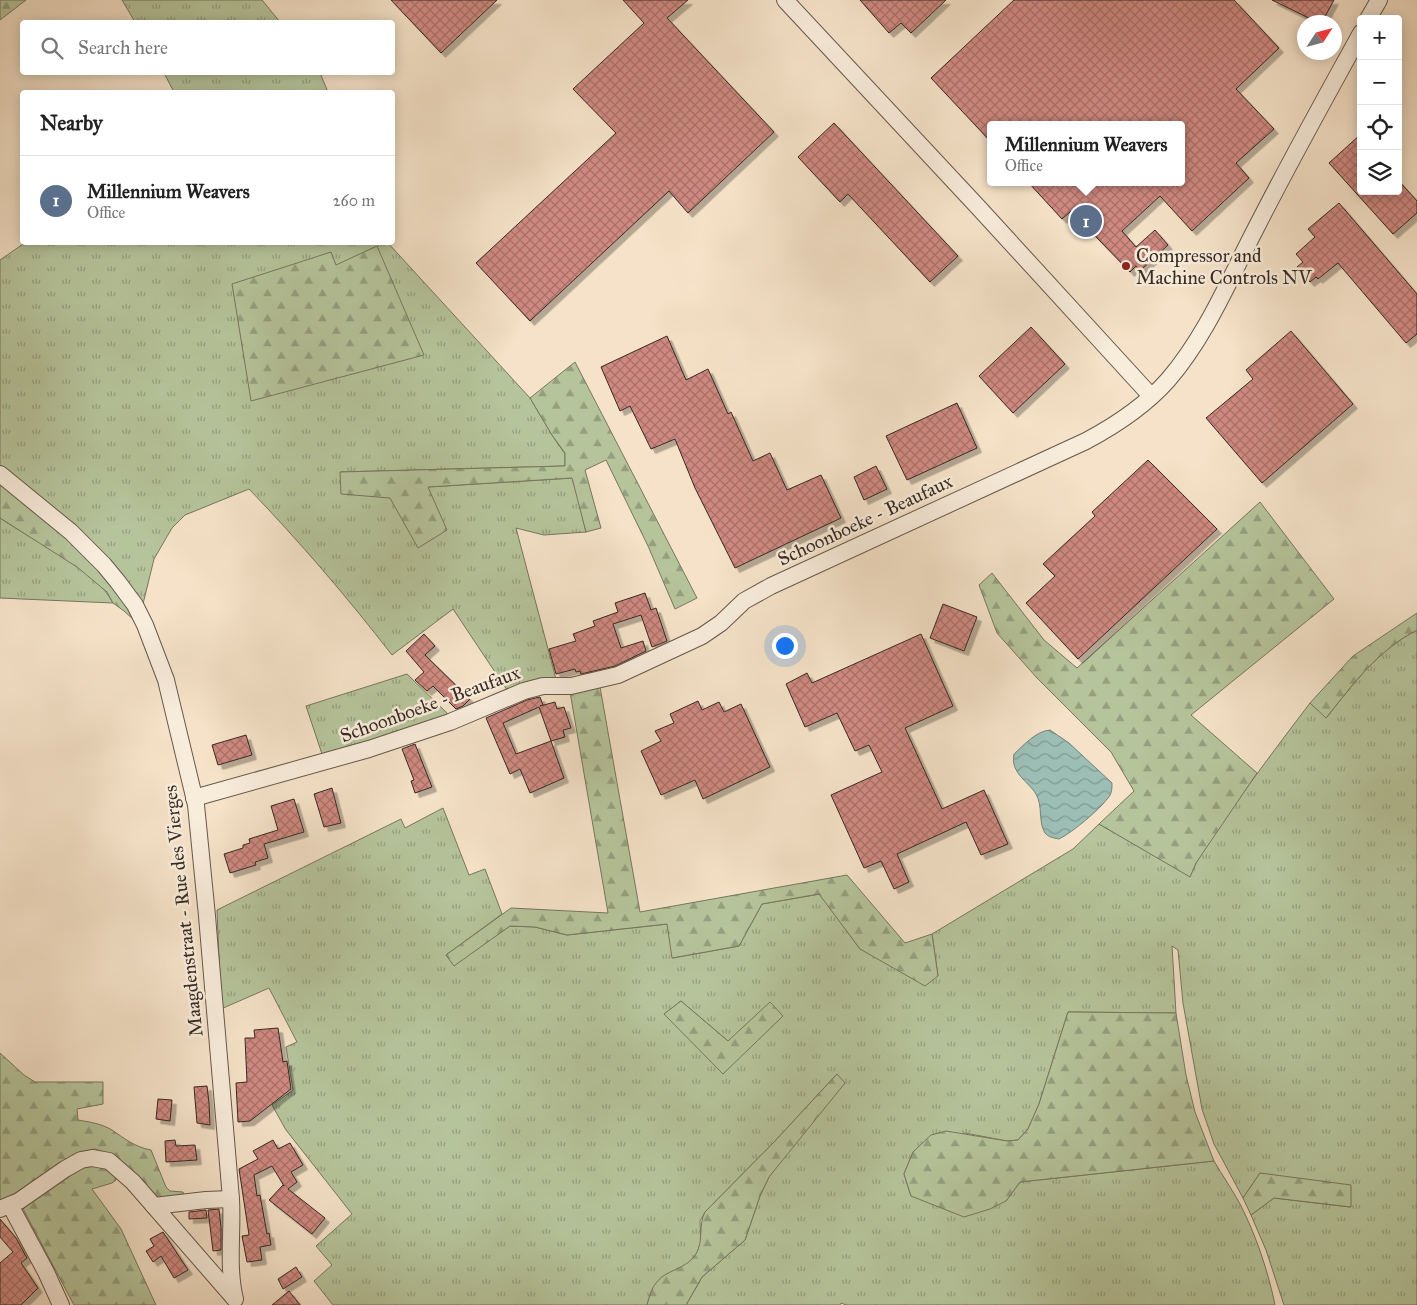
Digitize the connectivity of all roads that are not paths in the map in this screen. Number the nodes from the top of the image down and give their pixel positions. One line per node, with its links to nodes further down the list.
1 (784, 0): 5 (street)
2 (1379, 0): 3 (street)
3 (1370, 15)
4 (1357, 39): 5 (street, Schoonboeke - Beaufaux)
5 (1151, 396): 7 (street, Schoonboeke - Beaufaux)
6 (0, 474): 7 (street, Maagdenstraat - Rue des Vierges)
7 (194, 798): 8 (street, Maagdenstraat - Rue des Vierges)
8 (231, 1199): 10 (street); 11 (street, Maagdenstraat - Rue des Vierges)
9 (10, 1205): 10 (street); 12 (street)
10 (154, 1206): 11 (street)
11 (238, 1302)
12 (61, 1305)

